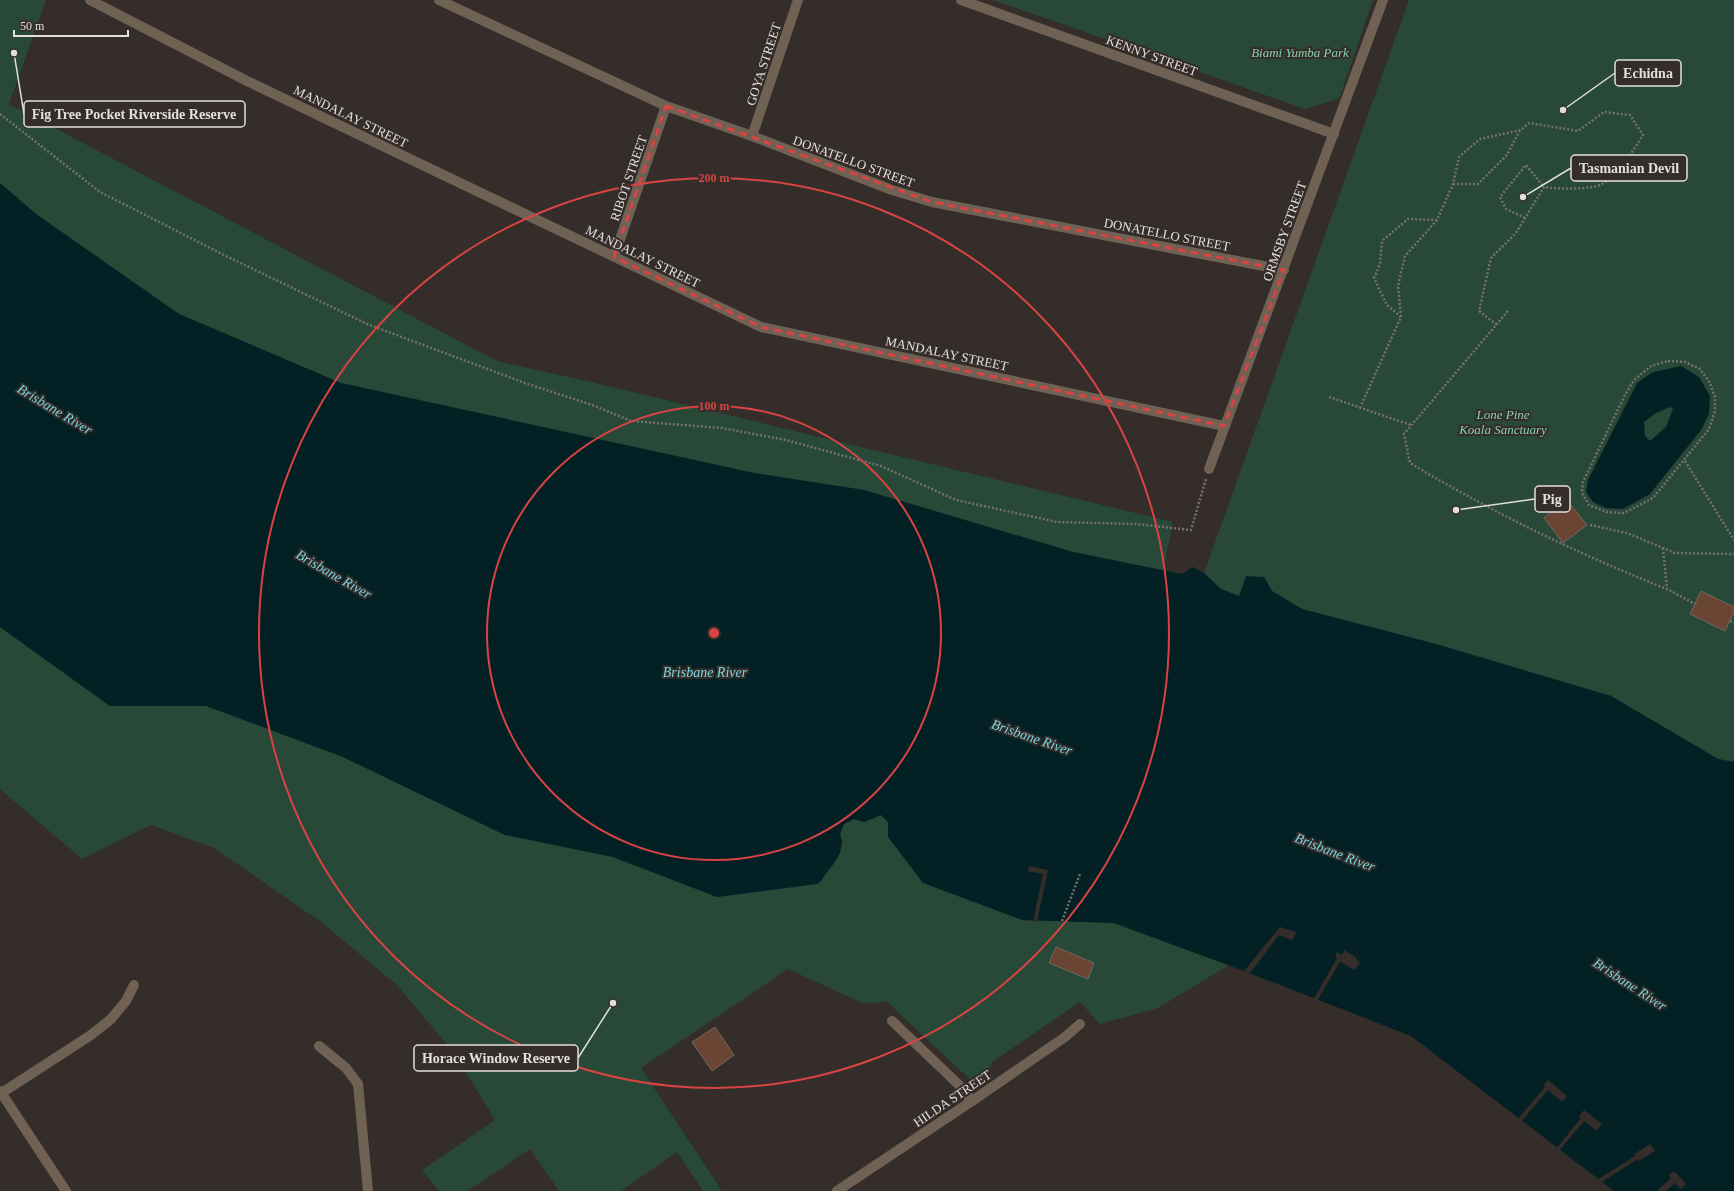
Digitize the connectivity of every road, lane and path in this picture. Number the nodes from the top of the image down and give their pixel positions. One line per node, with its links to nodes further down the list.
1 (90, 0): 15 (street, MANDALAY STREET)
2 (439, 0): 6 (street, DONATELLO STREET)
3 (798, 0): 10 (street, GOYA STREET)
4 (960, 0): 9 (street, KENNY STREET)
5 (1383, 0): 9 (street, ORMSBY STREET)
6 (666, 106): 10 (street, DONATELLO STREET); 15 (street, RIBOT STREET)
7 (0, 114): 25 (path)
8 (1520, 130): 11 (path); 11 (path); 12 (path)
9 (1334, 134): 16 (street, ORMSBY STREET)
10 (752, 136): 16 (street, DONATELLO STREET)
11 (1453, 184): 14 (path)
12 (1544, 187): 13 (path); 13 (path)
13 (1525, 218): 19 (path)
14 (1437, 220): 18 (path); 18 (path)
15 (614, 257): 23 (street, MANDALAY STREET)
16 (1284, 270): 23 (street, ORMSBY STREET)
17 (1508, 311): 19 (path)
18 (1401, 317): 21 (path)
19 (1497, 325): 22 (path)
20 (1329, 397): 21 (path)
21 (1360, 408): 22 (path)
22 (1411, 425): 30 (path)
23 (1224, 426): 25 (street, ORMSBY STREET)
24 (1684, 460): 24 (path); 27 (path)
25 (1209, 469)
26 (1590, 525): 28 (path)
27 (1734, 540)
28 (1662, 548): 29 (path); 30 (path)
29 (1734, 554)
30 (1667, 590): 31 (path)
31 (1695, 604)
32 (1730, 621): 33 (path)
33 (1734, 623)
34 (1080, 874): 35 (path)
35 (1062, 921)
36 (134, 985): 40 (street)
37 (892, 1021): 41 (street)
38 (1080, 1024): 41 (street, HILDA STREET)
39 (319, 1046): 43 (street)
40 (1, 1093): 42 (street)
41 (972, 1101): 44 (street, HILDA STREET)
42 (66, 1191)
43 (368, 1191)
44 (837, 1191)

